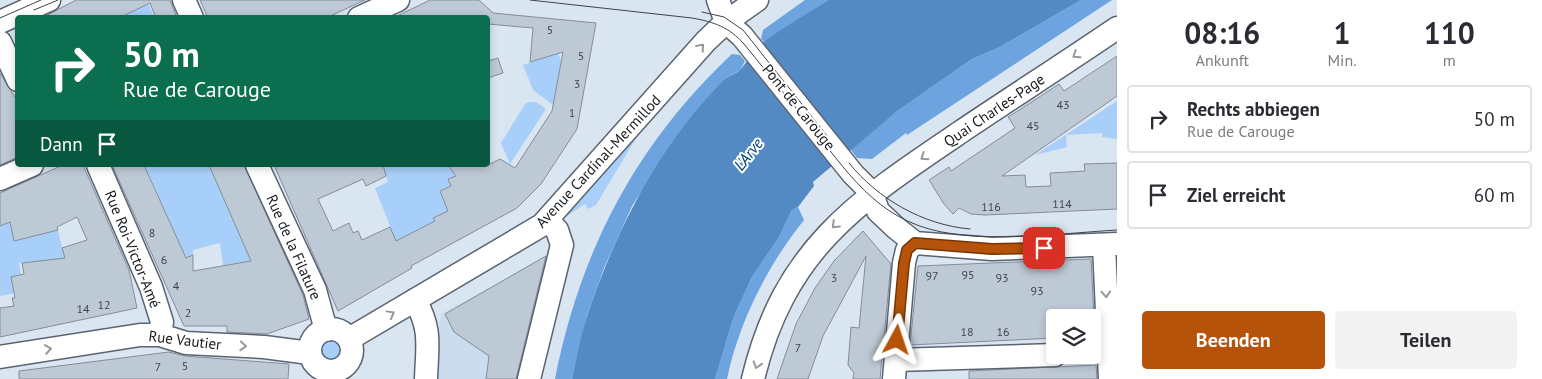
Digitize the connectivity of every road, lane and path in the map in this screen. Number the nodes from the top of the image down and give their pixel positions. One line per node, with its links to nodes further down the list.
1 (184, 0): 7 (street)
2 (398, 0): 8 (street)
3 (718, 0): 11 (street)
4 (757, 0): 11 (street, Avenue Cardinal-Mermillod)
5 (35, 7): 6 (street)
6 (16, 15)
7 (191, 15)
8 (366, 15)
9 (15, 16): 10 (street)
10 (0, 22)
11 (726, 22): 19 (street, Pont de Carouge); 20 (street, Avenue Cardinal-Mermillod, one-way to 11)
12 (1117, 28): 19 (street, Quai Charles-Page, one-way to 19)
13 (0, 42): 14 (street)
14 (15, 74)
15 (27, 167): 18 (street)
16 (99, 167): 25 (street, Rue Roi-Victor-Amé)
17 (258, 167): 24 (street, Rue de la Filature)
18 (0, 179)
19 (872, 193): 21 (street, Pont de Carouge); 35 (street, Quai Charles-Page, one-way to 35)
20 (547, 220): 23 (street, Avenue Cardinal-Mermillod); 34 (street)
21 (915, 243): 22 (street); 31 (street)
22 (1110, 245): 28 (street, one-way to 28)
23 (415, 300): 26 (street, Avenue Cardinal-Mermillod, one-way to 23); 33 (street)
24 (326, 330): 26 (street); 27 (street)
25 (160, 335): 27 (street, Rue Vautier, one-way to 27); 30 (street, Rue Vautier, one-way to 25)
26 (349, 339): 32 (street)
27 (310, 353): 32 (street)
28 (1106, 353): 36 (street)
29 (1046, 356): 31 (street)
30 (0, 357)
31 (895, 370)
32 (332, 375)
33 (426, 379)
34 (529, 379)
35 (753, 379)
36 (1110, 379)

